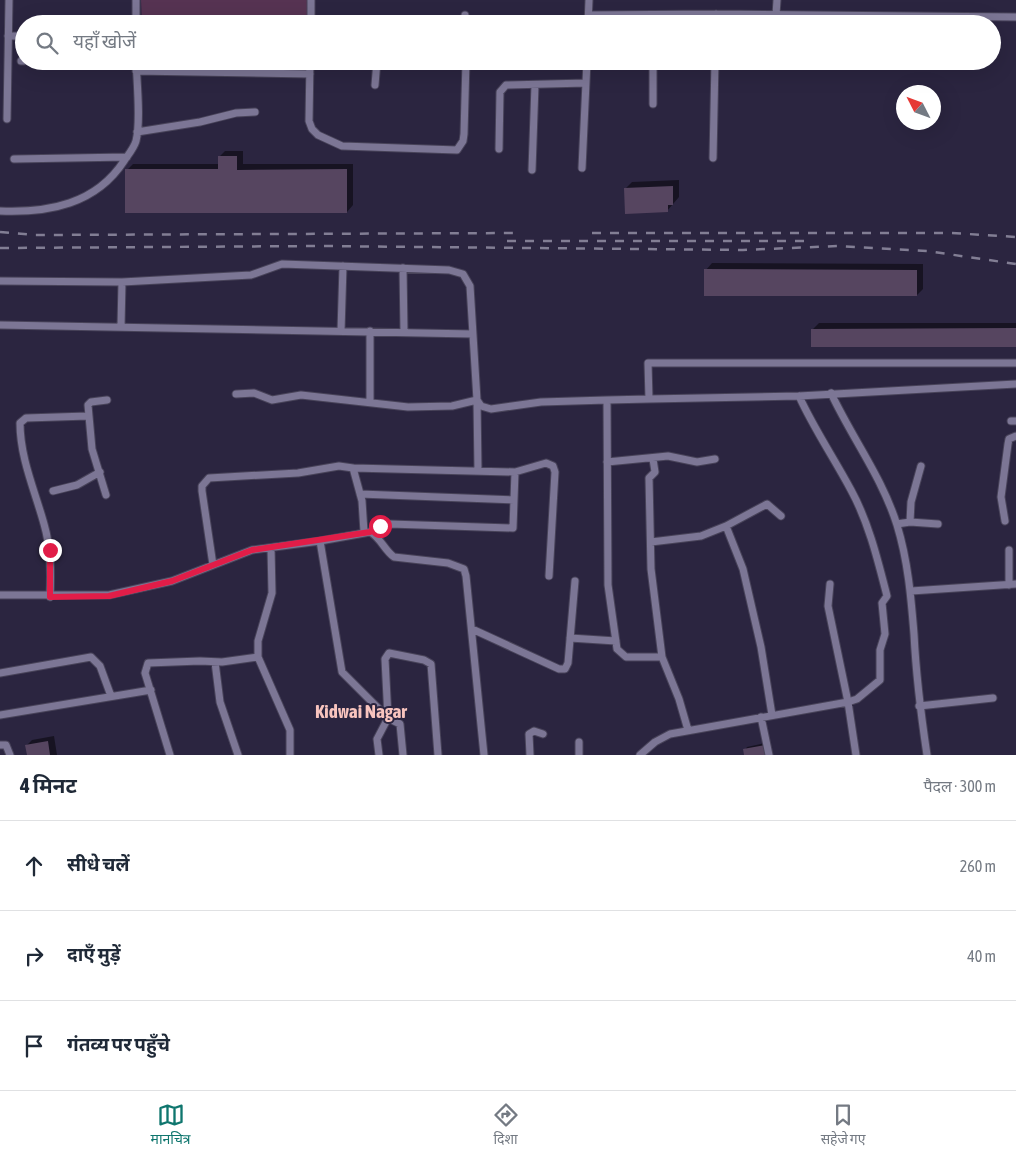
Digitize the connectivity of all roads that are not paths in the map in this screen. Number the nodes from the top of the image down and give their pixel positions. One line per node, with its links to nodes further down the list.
1 (9, 0): 14 (street)
2 (136, 0): 8 (street)
3 (311, 0): 9 (street)
4 (589, 0): 10 (street)
5 (776, 0): 11 (street)
6 (653, 14): 7 (street); 10 (street)
7 (716, 14): 11 (street)
8 (136, 15)
9 (311, 15)
10 (589, 15)
11 (776, 15)
12 (1001, 17): 13 (street)
13 (1016, 17)
14 (8, 36): 15 (street); 29 (street)
15 (15, 36)
16 (310, 70): 23 (street)
17 (376, 70): 25 (street)
18 (466, 70): 23 (street)
19 (587, 70): 24 (street)
20 (653, 70): 27 (street)
21 (715, 70): 33 (street)
22 (136, 71): 23 (street); 30 (street)
23 (310, 74)
24 (586, 83): 26 (street); 35 (street)
25 (375, 85)
26 (535, 85): 31 (street); 36 (street)
27 (653, 104)
28 (255, 112): 30 (street)
29 (7, 119)
30 (137, 132): 32 (street)
31 (499, 149)
32 (127, 156): 34 (street); 37 (street)
33 (713, 158)
34 (14, 159)
35 (582, 168)
36 (532, 170)
37 (0, 211)
38 (342, 266): 39 (street); 41 (street); 44 (street)
39 (403, 268): 46 (street); 47 (street)
40 (0, 281): 41 (street)
41 (122, 282): 43 (street)
42 (0, 325): 43 (street)
43 (121, 326): 44 (street)
44 (341, 331): 45 (street)
45 (370, 331): 46 (street); 57 (street)
46 (404, 332): 47 (street)
47 (473, 334): 55 (street)
48 (1016, 362): 53 (street)
49 (1016, 384): 50 (street)
50 (831, 393): 52 (street); 75 (street)
51 (236, 394): 57 (street)
52 (799, 396): 53 (street); 101 (street)
53 (649, 399): 56 (street)
54 (107, 400): 58 (street)
55 (477, 400): 56 (street); 57 (street); 65 (street)
56 (607, 400): 62 (street)
57 (370, 402)
58 (88, 416): 66 (street); 90 (street)
59 (1016, 436): 73 (street)
60 (653, 459): 61 (street); 62 (street); 80 (street)
61 (715, 459)
62 (607, 462): 93 (street)
63 (922, 466): 74 (street)
64 (353, 468): 65 (street); 69 (street); 83 (street)
65 (478, 471): 67 (street)
66 (100, 472): 68 (street); 70 (street)
67 (515, 472): 71 (street); 84 (street)
68 (53, 491)
69 (360, 494): 71 (street); 78 (street)
70 (106, 495)
71 (514, 500): 78 (street)
72 (781, 516): 77 (street)
73 (1005, 521)
74 (910, 522): 75 (street); 76 (street)
75 (897, 524): 88 (street)
76 (938, 524)
77 (726, 526): 80 (street); 104 (street)
78 (367, 532): 79 (street); 91 (street)
79 (320, 541): 81 (street); 106 (street)
80 (651, 542): 95 (street)
81 (271, 548): 83 (street); 94 (street)
82 (1009, 550): 87 (street)
83 (213, 565): 90 (street)
84 (549, 576)
85 (575, 580): 92 (street)
86 (830, 584): 101 (street)
87 (1013, 584): 88 (street)
88 (911, 591): 102 (street)
89 (0, 595): 90 (street)
90 (50, 597)
91 (472, 629): 92 (street); 118 (street)
92 (570, 638): 93 (street)
93 (616, 641): 95 (street)
94 (258, 657): 96 (street); 114 (street)
95 (662, 658): 107 (street)
96 (215, 662): 98 (street); 113 (street)
97 (0, 673): 99 (street)
98 (151, 690): 99 (street); 112 (street)
99 (111, 696): 103 (street)
100 (993, 698): 102 (street)
101 (848, 702): 104 (street); 123 (street)
102 (919, 706): 124 (street)
103 (0, 715)
104 (772, 715): 105 (street)
105 (761, 717): 107 (street); 122 (street)
106 (388, 718): 115 (street); 116 (street); 117 (street)
107 (688, 730): 121 (street)
108 (544, 734): 119 (street)
109 (579, 742): 120 (street)
110 (0, 745): 111 (street)
111 (10, 755)
112 (170, 755)
113 (238, 755)
114 (290, 755)
115 (379, 755)
116 (403, 755)
117 (438, 755)
118 (484, 755)
119 (530, 755)
120 (579, 755)
121 (640, 755)
122 (769, 755)
123 (856, 755)
124 (927, 755)

